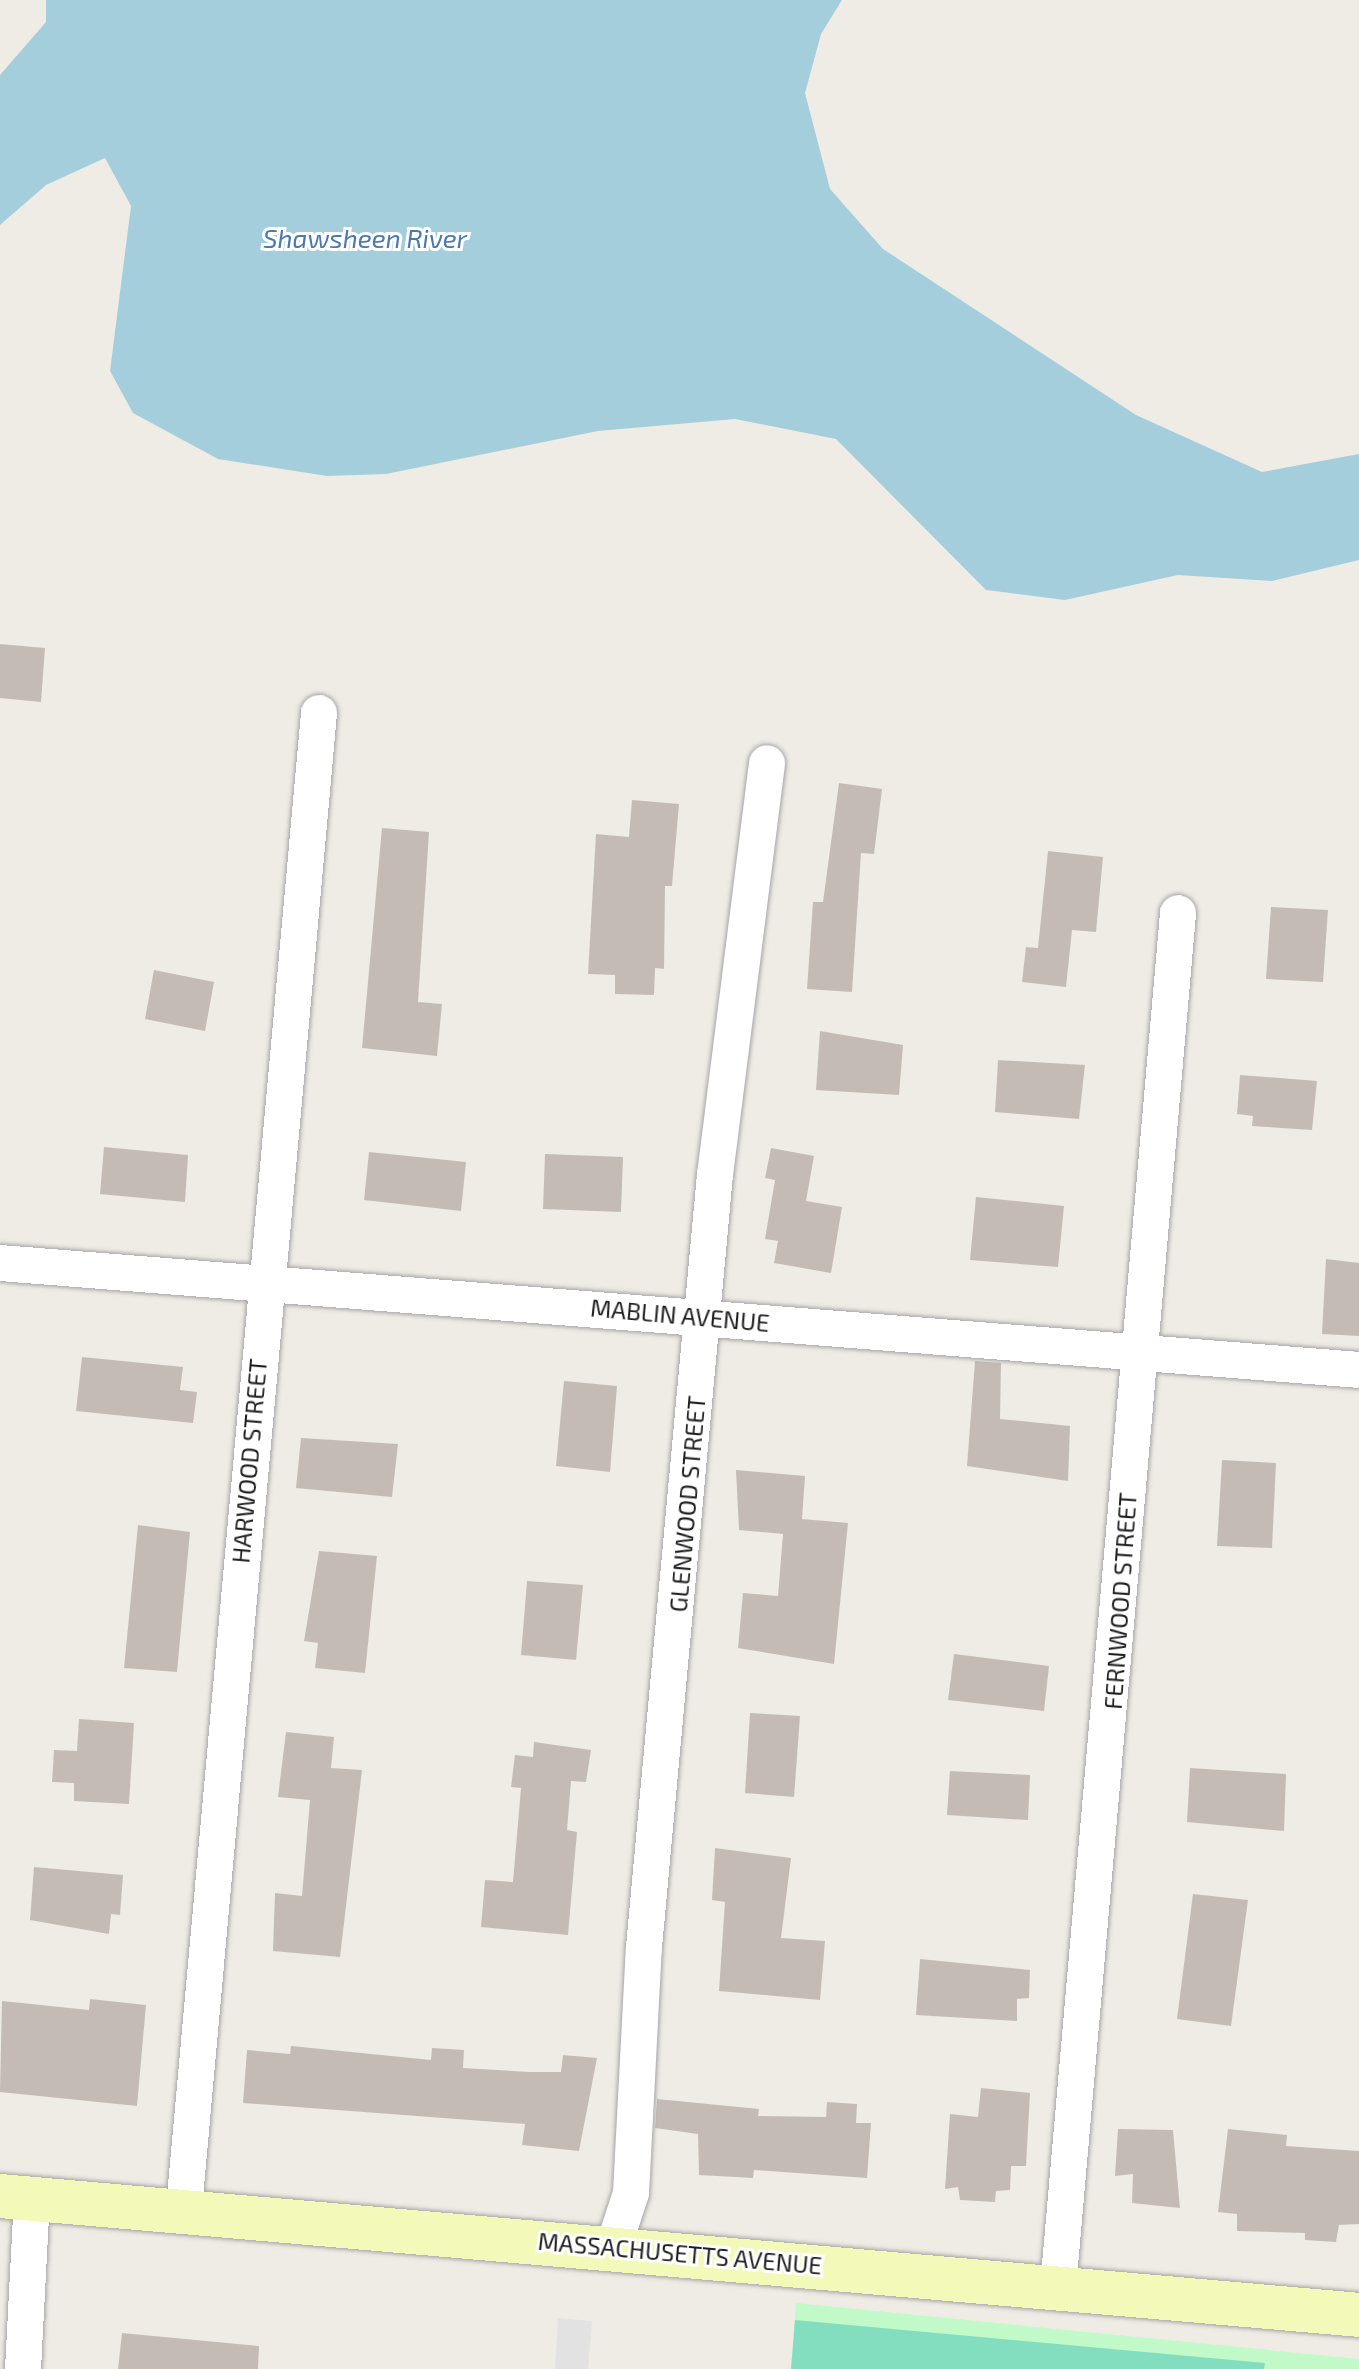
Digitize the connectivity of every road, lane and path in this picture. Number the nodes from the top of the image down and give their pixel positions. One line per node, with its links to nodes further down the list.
1 (319, 713): 5 (street, HARWOOD STREET)
2 (767, 763): 6 (street, GLENWOOD STREET)
3 (1178, 913): 7 (street, FERNWOOD STREET)
4 (0, 1263): 5 (street, MABLIN AVENUE)
5 (266, 1288): 6 (street, MABLIN AVENUE); 10 (street, HARWOOD STREET)
6 (703, 1318): 7 (street, MABLIN AVENUE); 11 (street, GLENWOOD STREET)
7 (1138, 1349): 8 (street, MABLIN AVENUE); 12 (street, FERNWOOD STREET)
8 (1359, 1370)
9 (16, 2197): 10 (main road, MASSACHUSETTS AVENUE); 14 (street)
10 (184, 2208): 11 (main road, MASSACHUSETTS AVENUE)
11 (614, 2245): 12 (main road, MASSACHUSETTS AVENUE)
12 (1058, 2288): 13 (main road, MASSACHUSETTS AVENUE)
13 (1359, 2315)
14 (23, 2369)

